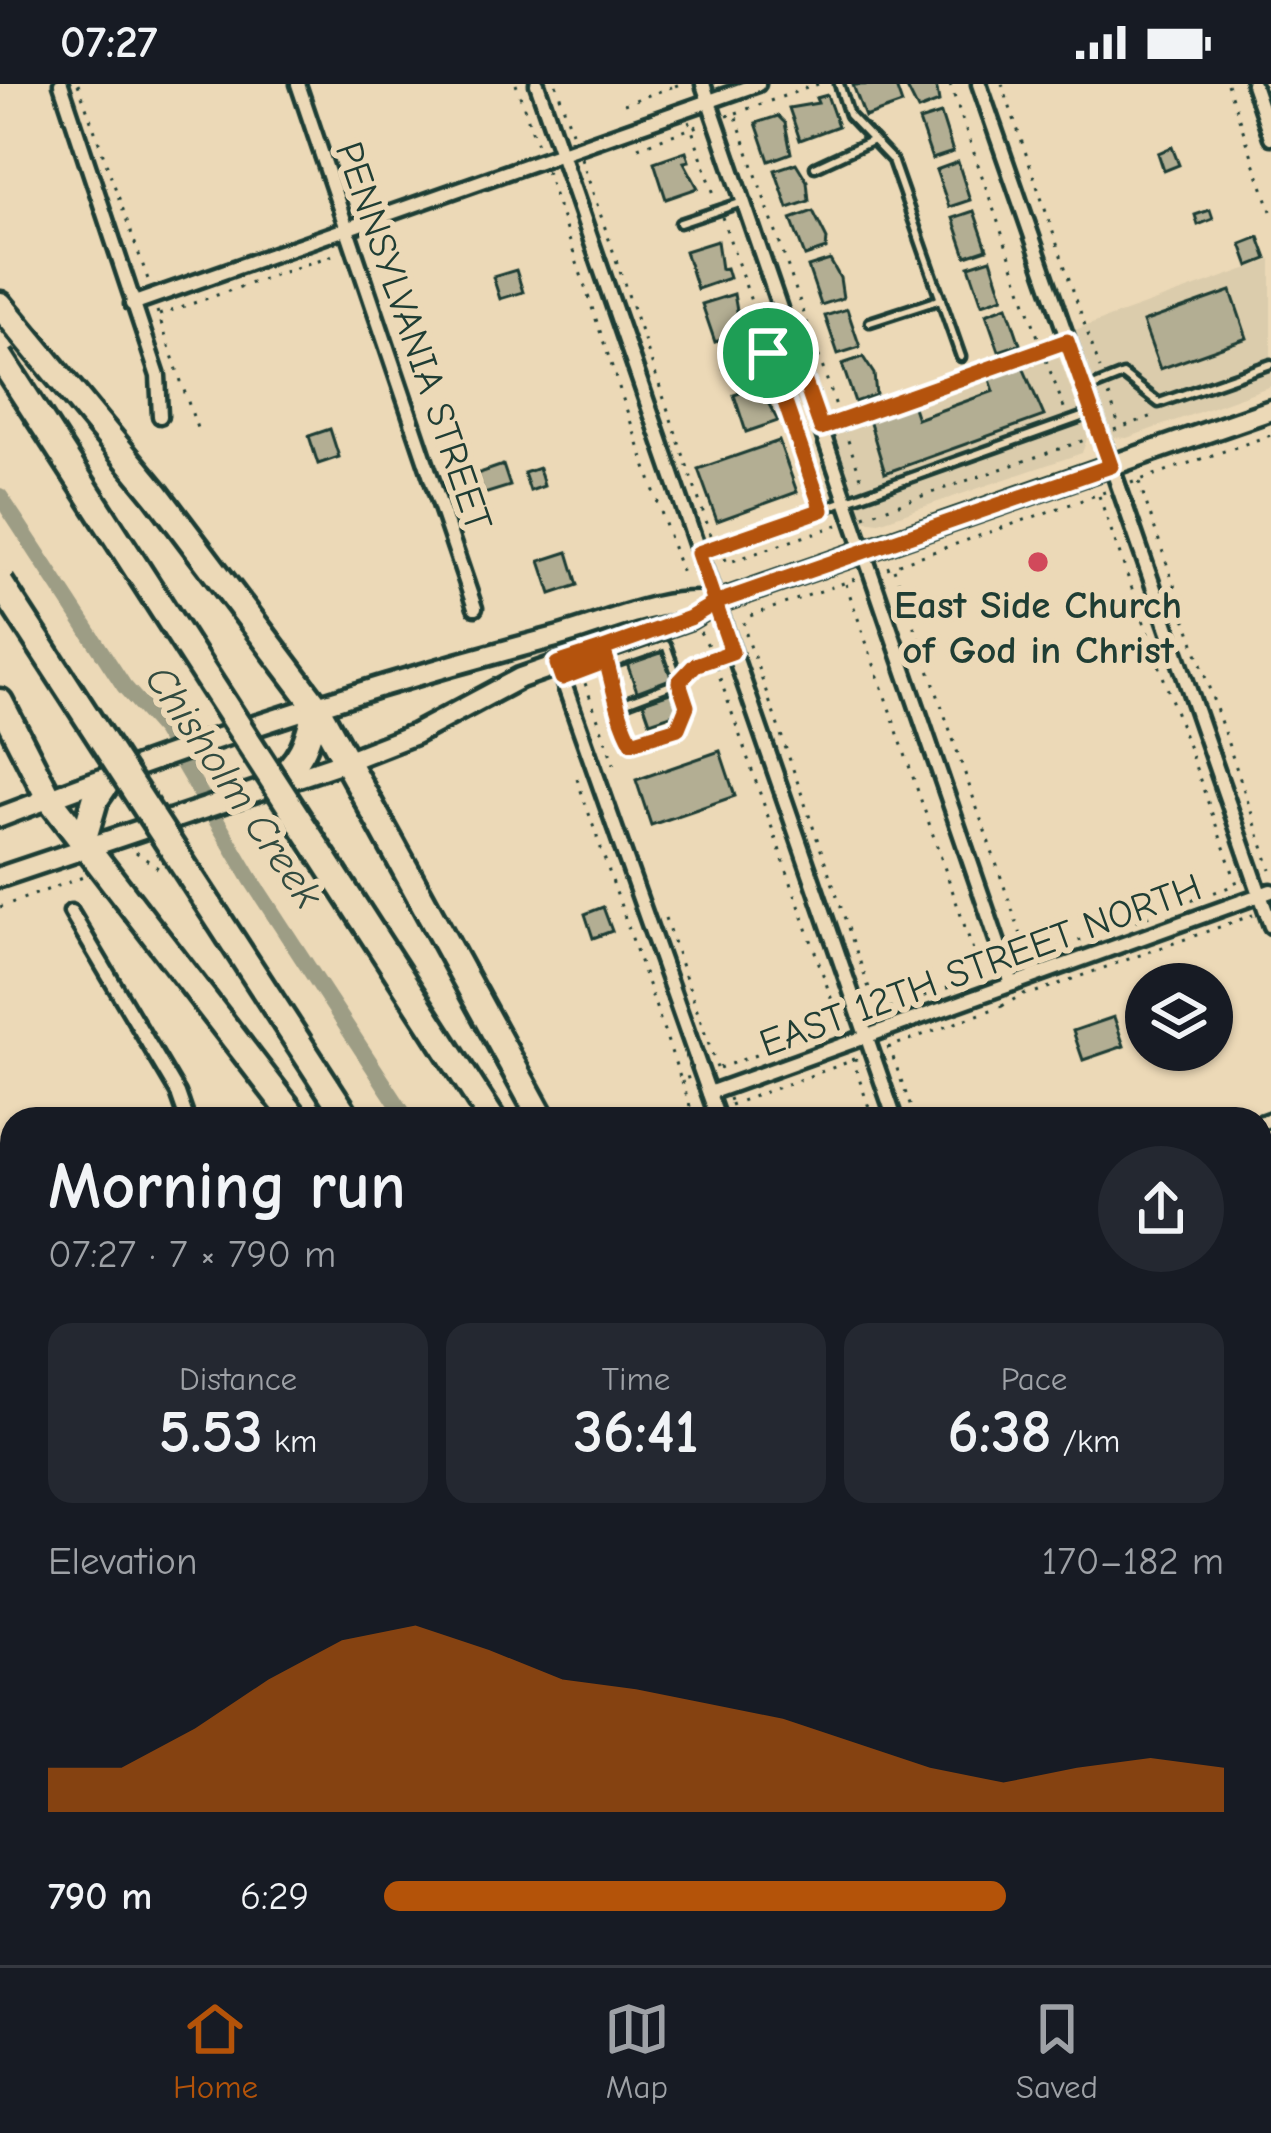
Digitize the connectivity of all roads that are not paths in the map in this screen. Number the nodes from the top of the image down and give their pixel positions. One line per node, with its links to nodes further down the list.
1 (61, 84): 18 (street)
2 (298, 84): 16 (street, PENNSYLVANIA STREET)
3 (537, 84): 12 (street)
4 (703, 84): 9 (street)
5 (758, 84): 9 (street)
6 (838, 84): 11 (lane)
7 (979, 84): 21 (street)
8 (1252, 84): 10 (street)
9 (709, 102): 12 (street); 14 (street)
10 (1271, 137)
11 (871, 141): 13 (lane); 17 (lane)
12 (562, 155): 16 (street); 35 (street)
13 (815, 167)
14 (743, 202): 15 (lane); 22 (street)
15 (680, 223)
16 (349, 231): 18 (street); 38 (street, PENNSYLVANIA STREET)
17 (941, 299): 20 (lane); 24 (lane)
18 (132, 304): 30 (street)
19 (0, 305): 45 (highway)
20 (870, 322)
21 (1067, 341): 27 (street); 31 (lane)
22 (792, 345): 26 (lane); 31 (street)
23 (0, 357): 62 (highway, bridge)
24 (961, 357)
25 (1271, 364): 27 (lane)
26 (729, 366)
27 (1084, 390): 29 (street)
28 (1271, 410): 32 (main road)
29 (1092, 413): 32 (street); 33 (lane)
30 (160, 416)
31 (821, 428): 33 (street)
32 (1111, 466): 34 (main road); 53 (street)
33 (846, 501): 34 (street); 35 (lane)
34 (862, 549): 37 (main road); 56 (street)
35 (698, 553): 37 (street)
36 (0, 583): 61 (highway, bridge)
37 (715, 603): 39 (street); 40 (main road); 45 (main road)
38 (475, 608)
39 (732, 652): 42 (lane); 57 (street)
40 (606, 658): 41 (main road); 42 (lane); 44 (lane)
41 (557, 664): 46 (main road); 58 (street)
42 (679, 682): 44 (lane); 44 (lane)
43 (0, 702): 49 (highway)
44 (621, 704)
45 (316, 706): 46 (highway); 47 (main road); 48 (highway)
46 (346, 761): 48 (main road); 63 (highway)
47 (110, 778): 49 (main road); 51 (highway)
48 (271, 785): 51 (main road)
49 (49, 798): 50 (main road); 51 (highway)
50 (0, 817)
51 (82, 845): 52 (main road); 60 (highway)
52 (0, 877)
53 (1266, 893): 55 (street); 56 (street, EAST 12TH STREET NORTH)
54 (71, 912): 59 (street)
55 (1271, 926)
56 (1012, 985): 57 (street, EAST 12TH STREET NORTH)
57 (866, 1036): 58 (street, EAST 12TH STREET NORTH); 65 (street)
58 (709, 1093): 64 (street)
59 (183, 1107)
60 (286, 1107)
61 (340, 1107)
62 (484, 1107)
63 (536, 1107)
64 (714, 1107)
65 (892, 1107)

